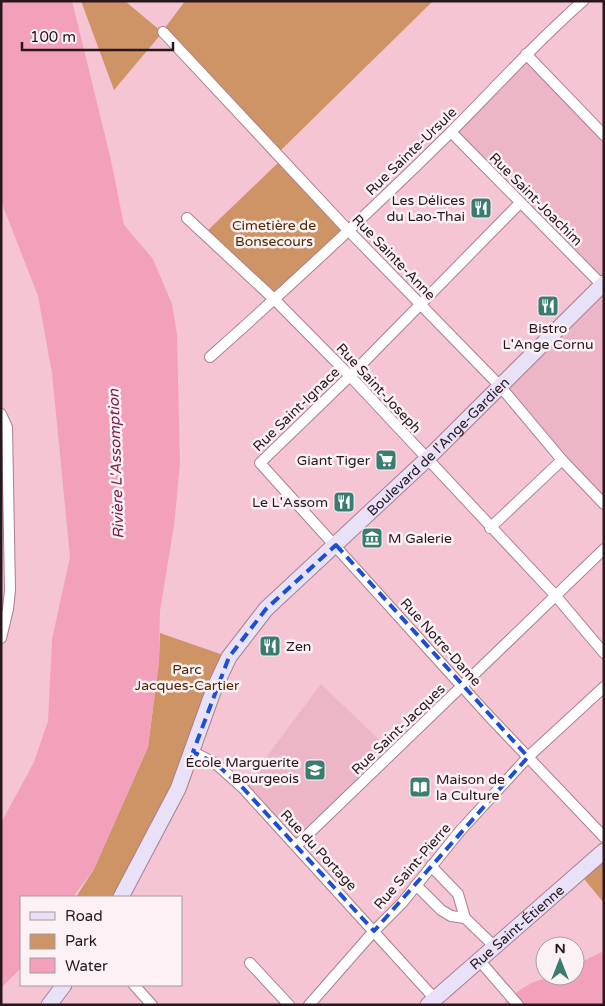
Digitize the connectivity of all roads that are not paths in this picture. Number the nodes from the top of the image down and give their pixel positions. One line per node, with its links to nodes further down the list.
1 (583, 1): 3 (street, Rue Sainte-Ursule)
2 (162, 32): 8 (street, Rue Sainte-Anne)
3 (526, 54): 4 (street, Rue Sainte-Ursule); 5 (street)
4 (451, 132): 6 (street, Rue Saint-Joachim); 8 (street, Rue Sainte-Ursule)
5 (604, 135)
6 (520, 203): 9 (street, Rue Saint-Joachim); 11 (street, Rue Saint-Ignace)
7 (187, 218): 10 (street, Rue Saint-Joseph)
8 (348, 230): 10 (street, Rue Sainte-Ursule); 11 (street, Rue Sainte-Anne)
9 (603, 284): 14 (main road, Boulevard de l'Ange-Gardien)
10 (275, 300): 12 (street, Rue Sainte-Ursule); 13 (street, Rue Saint-Joseph)
11 (421, 304): 13 (street, Rue Saint-Ignace); 14 (street, Rue Sainte-Anne)
12 (210, 357)
13 (350, 376): 16 (street, Rue Saint-Joseph); 18 (street, Rue Saint-Ignace)
14 (500, 386): 16 (main road, Boulevard de l'Ange-Gardien); 17 (street, Rue Sainte-Anne)
15 (1, 414): 21 (street)
16 (427, 458): 20 (street, Rue Saint-Joseph); 22 (main road, Boulevard de l'Ange-Gardien)
17 (562, 460): 19 (street, Rue Sainte-Anne); 20 (street)
18 (260, 463): 22 (street, Rue Notre-Dame)
19 (604, 504)
20 (490, 528): 24 (street, Rue Saint-Joseph)
21 (5, 542): 25 (street)
22 (336, 545): 27 (street, Rue Notre-Dame); 29 (main road, Boulevard de l'Ange-Gardien)
23 (604, 549): 24 (street, Rue Saint-Jacques)
24 (555, 595): 26 (street, Rue Saint-Joseph); 27 (street, Rue Saint-Jacques)
25 (1, 638)
26 (604, 652)
27 (462, 686): 30 (street, Rue Notre-Dame); 32 (street, Rue Saint-Jacques)
28 (604, 687): 30 (street, Rue Saint-Pierre)
29 (193, 752): 32 (street, Rue du Portage); 36 (main road, Boulevard de l'Ange-Gardien)
30 (528, 757): 31 (street, Rue Notre-Dame); 34 (street, Rue Saint-Pierre)
31 (604, 837)
32 (297, 845): 38 (street, Rue du Portage)
33 (604, 851): 39 (main road, Rue Saint-Étienne)
34 (431, 866): 35 (street, Rue Saint-Pierre); 37 (street)
35 (416, 885): 37 (street); 38 (street, Rue Saint-Pierre)
36 (122, 896)
37 (465, 918): 39 (street)
38 (374, 931): 44 (street, Rue du Portage); 48 (street, Rue Saint-Pierre)
39 (494, 946): 40 (main road, Rue Saint-Étienne)
40 (479, 960): 44 (main road, Rue Saint-Étienne); 49 (street)
41 (250, 963): 47 (street)
42 (63, 986): 45 (main road)
43 (135, 986): 46 (street)
44 (431, 1002)
45 (49, 1005)
46 (152, 1005)
47 (290, 1005)
48 (309, 1005)
49 (518, 1005)

